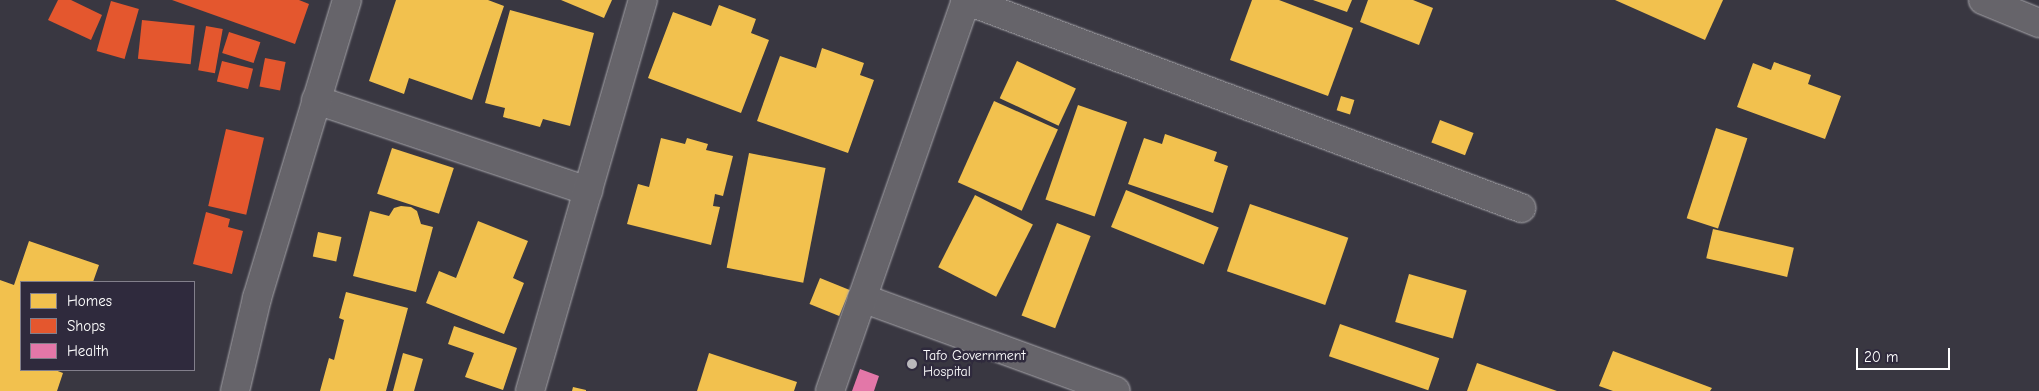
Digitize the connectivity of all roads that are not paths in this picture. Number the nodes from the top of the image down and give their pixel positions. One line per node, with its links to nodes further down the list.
1 (347, 0): 6 (street)
2 (643, 0): 7 (street)
3 (966, 0): 8 (street); 9 (street)
4 (1983, 0): 5 (street)
5 (2039, 23)
6 (316, 100): 7 (street); 10 (street)
7 (588, 191): 11 (street)
8 (1521, 208)
9 (862, 298): 12 (street); 13 (street)
10 (235, 391)
11 (530, 391)
12 (830, 391)
13 (1116, 391)

